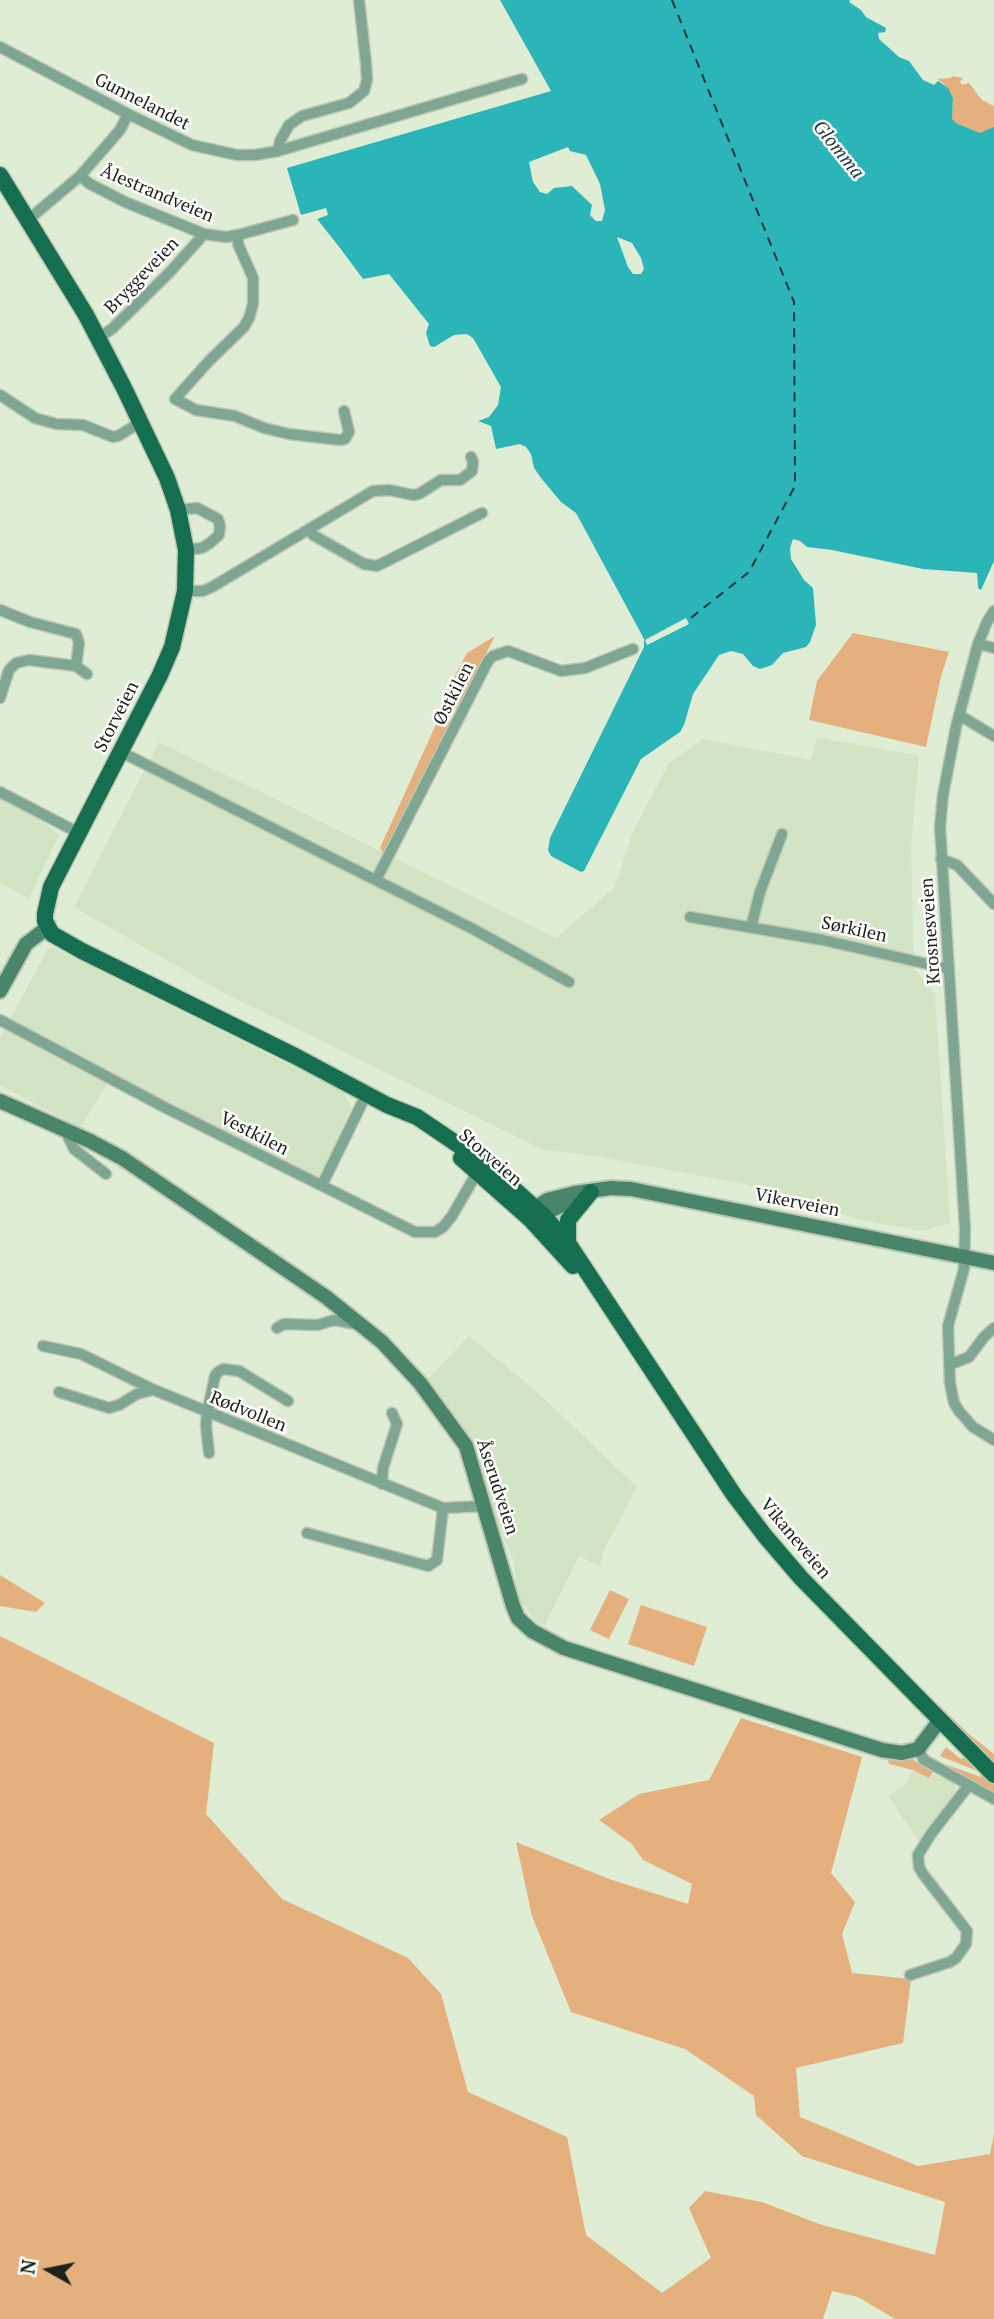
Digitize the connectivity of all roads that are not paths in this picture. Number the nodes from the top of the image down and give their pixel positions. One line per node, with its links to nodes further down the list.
1 (359, 0): 5 (street)
2 (0, 47): 4 (street, Gunnelandet)
3 (522, 79): 5 (street, Gunnelandet)
4 (128, 114): 5 (street, Gunnelandet); 7 (street, Ålestrandveien)
5 (278, 151)
6 (0, 175): 8 (main road, Storveien)
7 (80, 176): 8 (street, Ålestrandveien); 10 (street, Ålestrandveien)
8 (28, 220): 12 (main road, Storveien)
9 (293, 220): 11 (street, Ålestrandveien)
10 (204, 234): 11 (street, Ålestrandveien); 12 (street, Bryggeveien)
11 (238, 235): 14 (street)
12 (99, 337): 15 (main road, Storveien)
13 (0, 395): 15 (street)
14 (344, 411)
15 (141, 422): 17 (main road, Storveien)
16 (471, 457): 19 (street)
17 (178, 510): 20 (main road, Storveien); 20 (street)
18 (482, 513): 19 (street)
19 (309, 529): 21 (street)
20 (186, 550): 21 (main road, Storveien)
21 (185, 591): 32 (main road, Storveien)
22 (0, 610): 27 (street)
23 (994, 611): 24 (street, Krosnesveien)
24 (978, 644): 25 (street); 30 (street, Krosnesveien)
25 (994, 648)
26 (633, 649): 37 (street, Østkilen)
27 (76, 666): 28 (street); 29 (street)
28 (87, 674)
29 (0, 698)
30 (959, 715): 31 (street); 36 (street, Krosnesveien)
31 (994, 736)
32 (121, 752): 34 (main road, Storveien); 37 (street)
33 (0, 792): 34 (street)
34 (79, 833): 40 (main road, Storveien)
35 (782, 834): 41 (street)
36 (941, 859): 38 (street); 42 (street, Krosnesveien)
37 (376, 880): 43 (street)
38 (994, 904)
39 (690, 917): 41 (street, Sørkilen)
40 (48, 927): 44 (street); 46 (main road, Storveien)
41 (751, 927): 42 (street, Sørkilen)
42 (949, 969): 55 (street, Krosnesveien)
43 (569, 982)
44 (0, 991)
45 (0, 1020): 51 (street, Vestkilen)
46 (367, 1093): 51 (street); 53 (main road, Storveien)
47 (0, 1101): 48 (street, Åserudveien)
48 (65, 1130): 49 (street); 58 (street, Åserudveien)
49 (106, 1174)
50 (475, 1176): 51 (street, Vestkilen)
51 (322, 1185)
52 (591, 1192): 53 (street, Vikerveien); 54 (main road); 55 (street, Vikerveien)
53 (536, 1214): 54 (main road, Vikaneveien); 57 (main road, Vikaneveien)
54 (568, 1243): 57 (main road, Vikaneveien)
55 (965, 1256): 56 (street, Vikerveien); 62 (street, Krosnesveien)
56 (994, 1263)
57 (603, 1298): 74 (main road, Vikaneveien)
58 (363, 1326): 59 (street); 71 (street, Åserudveien)
59 (277, 1328)
60 (994, 1328): 62 (street)
61 (43, 1346): 63 (street, Rødvollen)
62 (948, 1366): 68 (street, Krosnesveien)
63 (152, 1389): 64 (street); 66 (street, Rødvollen)
64 (59, 1392)
65 (288, 1401): 66 (street)
66 (207, 1413): 69 (street); 70 (street, Rødvollen)
67 (392, 1413): 70 (street)
68 (994, 1440)
69 (209, 1453)
70 (382, 1484): 72 (street, Rødvollen)
71 (485, 1506): 72 (street, Rødvollen); 75 (street, Åserudveien)
72 (443, 1508): 73 (street)
73 (307, 1533)
74 (940, 1720): 75 (street); 76 (main road, Vikaneveien)
75 (918, 1749): 77 (street)
76 (994, 1775)
77 (969, 1785): 78 (street); 79 (street)
78 (994, 1799)
79 (909, 1975)

